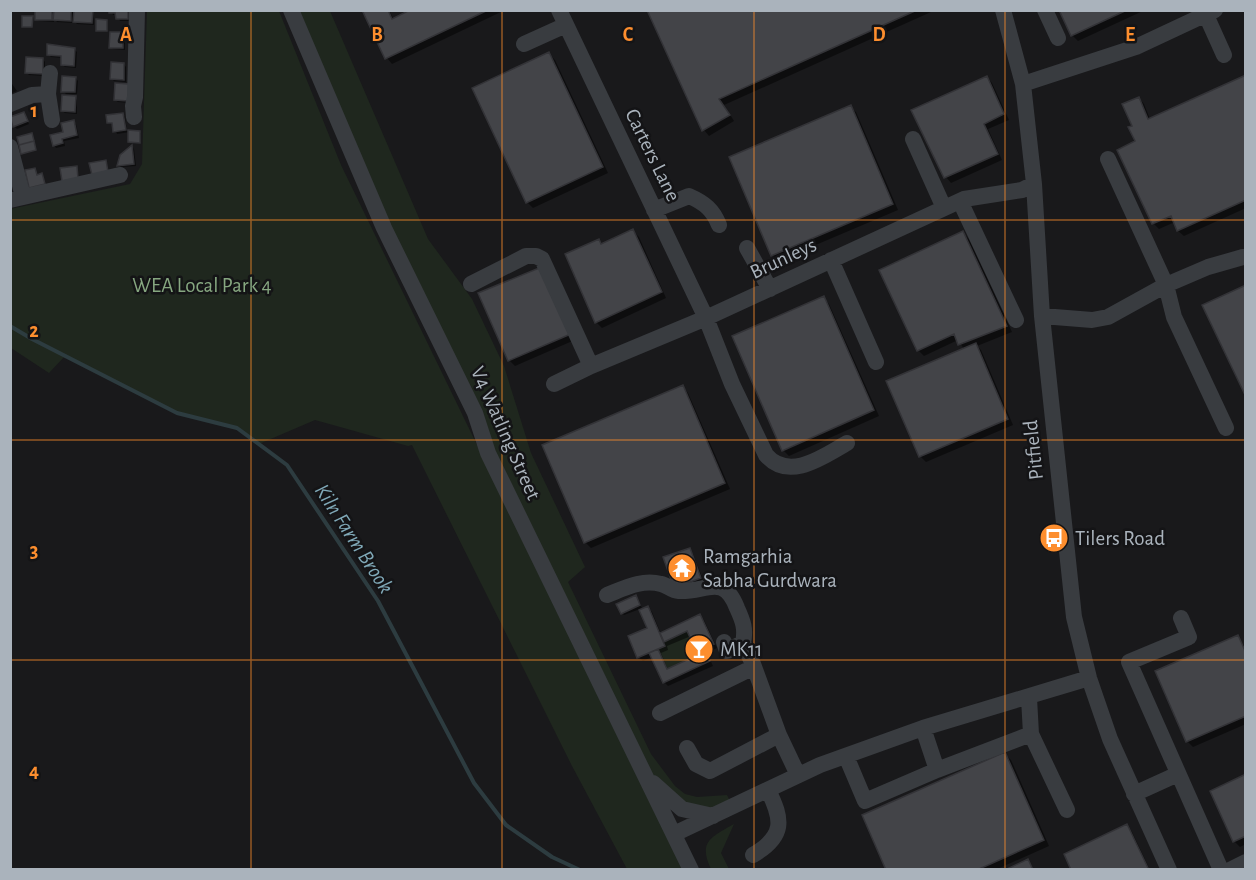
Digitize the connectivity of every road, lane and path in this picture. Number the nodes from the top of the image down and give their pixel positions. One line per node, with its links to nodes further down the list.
1 (137, 10): 14 (street)
2 (291, 10): 56 (street, V4 Watling Street)
3 (1003, 10): 11 (street, Pitfield)
4 (1045, 10): 7 (street)
5 (1210, 13): 9 (street); 11 (street)
6 (562, 18): 8 (street); 24 (street, Carters Lane)
7 (1058, 38)
8 (524, 44)
9 (1224, 55)
10 (50, 73): 12 (street)
11 (1023, 84): 20 (street, Pitfield)
12 (48, 94): 13 (street); 15 (street)
13 (10, 104)
14 (134, 117)
15 (52, 120)
16 (913, 139): 23 (street)
17 (10, 147): 21 (street)
18 (1108, 159): 30 (street)
19 (120, 175): 21 (street)
20 (1034, 183): 22 (street, Brunleys); 32 (street, Pitfield)
21 (17, 199)
22 (960, 201): 23 (street, Brunleys); 34 (street)
23 (944, 208): 28 (street, Brunleys)
24 (654, 210): 25 (street); 33 (street, Carters Lane)
25 (719, 225)
26 (747, 248): 31 (street)
27 (1244, 257): 30 (street)
28 (831, 260): 31 (street, Brunleys); 35 (street)
29 (471, 284): 36 (street)
30 (1166, 285): 32 (street); 38 (street)
31 (770, 289): 33 (street, Brunleys)
32 (1042, 316): 45 (street, Pitfield)
33 (706, 318): 36 (street, Brunleys); 39 (street, Carters Lane)
34 (1016, 320)
35 (876, 362)
36 (591, 366): 37 (street, Brunleys)
37 (554, 384)
38 (1226, 428)
39 (847, 443)
40 (607, 595): 43 (street)
41 (1181, 618): 54 (street)
42 (723, 642): 43 (street)
43 (743, 644): 44 (street)
44 (754, 665): 47 (street); 50 (street)
45 (1089, 678): 46 (street); 58 (street, Pitfield)
46 (1029, 698): 48 (street); 49 (street)
47 (660, 713)
48 (923, 728): 52 (street); 53 (street)
49 (1031, 734): 53 (street); 59 (street)
50 (779, 735): 51 (street); 55 (street)
51 (687, 748)
52 (846, 756): 53 (street); 55 (street)
53 (937, 770)
54 (1178, 774): 58 (street); 66 (street)
55 (798, 775): 57 (street)
56 (646, 776): 60 (street); 61 (street, V4 Watling Street)
57 (768, 790): 60 (street); 62 (street)
58 (1134, 794): 65 (street, Pitfield)
59 (1066, 810)
60 (713, 816): 61 (street)
61 (674, 834): 64 (street, V4 Watling Street)
62 (753, 855)
63 (1245, 862): 67 (street)
64 (691, 870)
65 (1169, 870)
66 (1221, 870)
67 (1230, 870)

